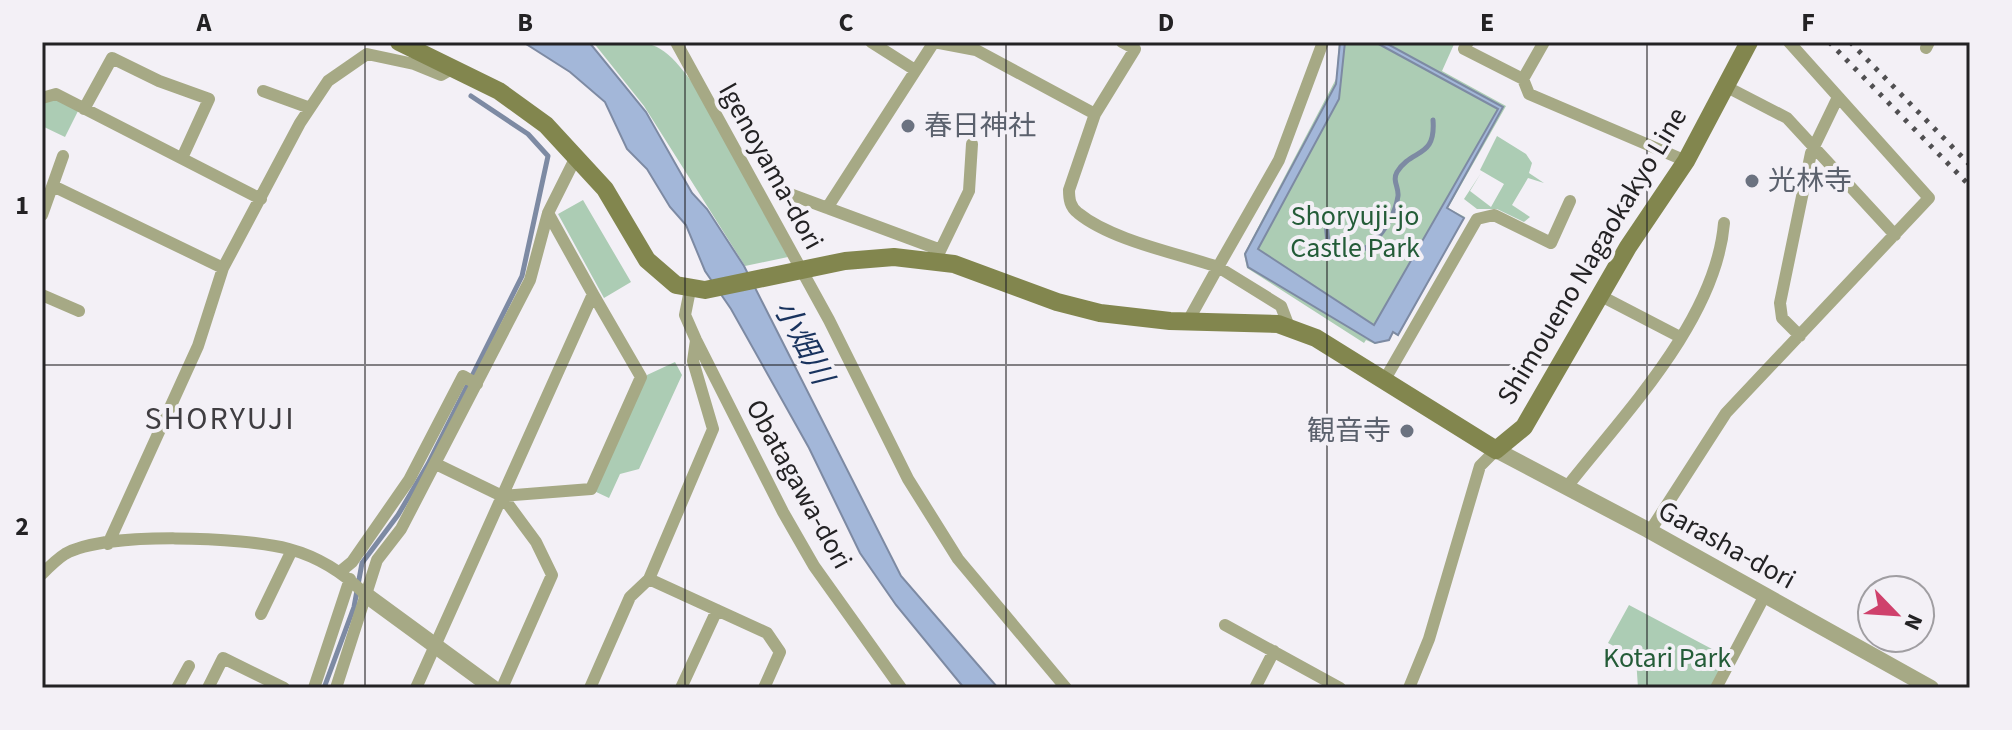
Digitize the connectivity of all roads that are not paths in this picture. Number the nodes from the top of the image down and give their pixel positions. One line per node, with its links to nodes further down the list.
1 (399, 42): 11 (main road)
2 (676, 42): 39 (street, Igenoyama-dori)
3 (871, 42): 12 (street)
4 (934, 42): 12 (street); 20 (street)
5 (1122, 42): 20 (street)
6 (1323, 42): 37 (street)
7 (1468, 42): 13 (street)
8 (1544, 42): 13 (street)
9 (1749, 42): 14 (main road, Shimoueno Nagaokakyo Line)
10 (1789, 42): 16 (street)
11 (455, 67): 18 (street); 23 (main road)
12 (915, 70): 31 (street)
13 (1523, 79): 26 (street)
14 (1725, 86): 22 (street); 26 (main road, Shimoueno Nagaokakyo Line)
15 (263, 91): 18 (street)
16 (1838, 97): 22 (street); 35 (street)
17 (42, 98): 19 (street)
18 (310, 108): 29 (street)
19 (84, 109): 25 (street); 25 (street)
20 (1095, 114): 37 (street)
21 (972, 144): 36 (street)
22 (1814, 147): 35 (street); 47 (street)
23 (577, 155): 32 (street); 40 (main road)
24 (63, 156): 27 (street)
25 (182, 158): 29 (street)
26 (1686, 161): 43 (main road, Shimoueno Nagaokakyo Line)
27 (53, 186): 33 (street); 38 (street)
28 (787, 193): 31 (street)
29 (261, 199): 38 (street)
30 (1570, 201): 50 (street)
31 (827, 208): 36 (street)
32 (548, 213): 41 (street); 51 (street)
33 (42, 215)
34 (1724, 223): 48 (street)
35 (1895, 235): 47 (street)
36 (938, 255): 39 (main road); 45 (main road)
37 (1218, 267): 45 (street); 46 (street)
38 (223, 268): 57 (street)
39 (798, 272): 40 (main road); 83 (street, Igenoyama-dori)
40 (690, 290): 49 (street, Obatagawa-dori)
41 (593, 294): 55 (street); 55 (street)
42 (42, 295): 44 (street)
43 (1601, 296): 48 (street); 52 (main road, Shimoueno Nagaokakyo Line)
44 (79, 311)
45 (1188, 321): 46 (main road)
46 (1289, 327): 50 (main road)
47 (1800, 336): 56 (street)
48 (1680, 337): 54 (street)
49 (696, 340): 61 (street); 82 (street, Obatagawa-dori)
50 (1384, 381): 52 (main road)
51 (477, 384): 53 (street); 60 (street)
52 (1496, 450): 54 (street, Garasha-dori); 70 (street)
53 (436, 464): 55 (street); 62 (street)
54 (1566, 488): 56 (street, Garasha-dori)
55 (502, 496): 67 (street); 78 (street)
56 (1650, 531): 63 (street, Garasha-dori)
57 (108, 544): 58 (street); 59 (street)
58 (292, 550): 60 (street); 65 (street)
59 (42, 574)
60 (346, 575): 62 (street); 74 (street)
61 (649, 579): 64 (street); 79 (street)
62 (366, 595): 67 (street); 75 (street)
63 (1765, 595): 86 (street); 87 (street, Garasha-dori)
64 (717, 610): 80 (street); 81 (street)
65 (261, 614)
66 (1225, 625): 68 (street)
67 (435, 645): 76 (street); 77 (street)
68 (1274, 651): 84 (street); 85 (street)
69 (189, 666): 71 (street)
70 (1411, 686)
71 (177, 688)
72 (208, 688): 73 (street)
73 (284, 688)
74 (314, 688)
75 (336, 688)
76 (416, 688)
77 (493, 688)
78 (502, 688)
79 (590, 688)
80 (681, 688)
81 (764, 688)
82 (901, 688)
83 (1066, 688)
84 (1255, 688)
85 (1340, 688)
86 (1716, 688)
87 (1931, 688)

